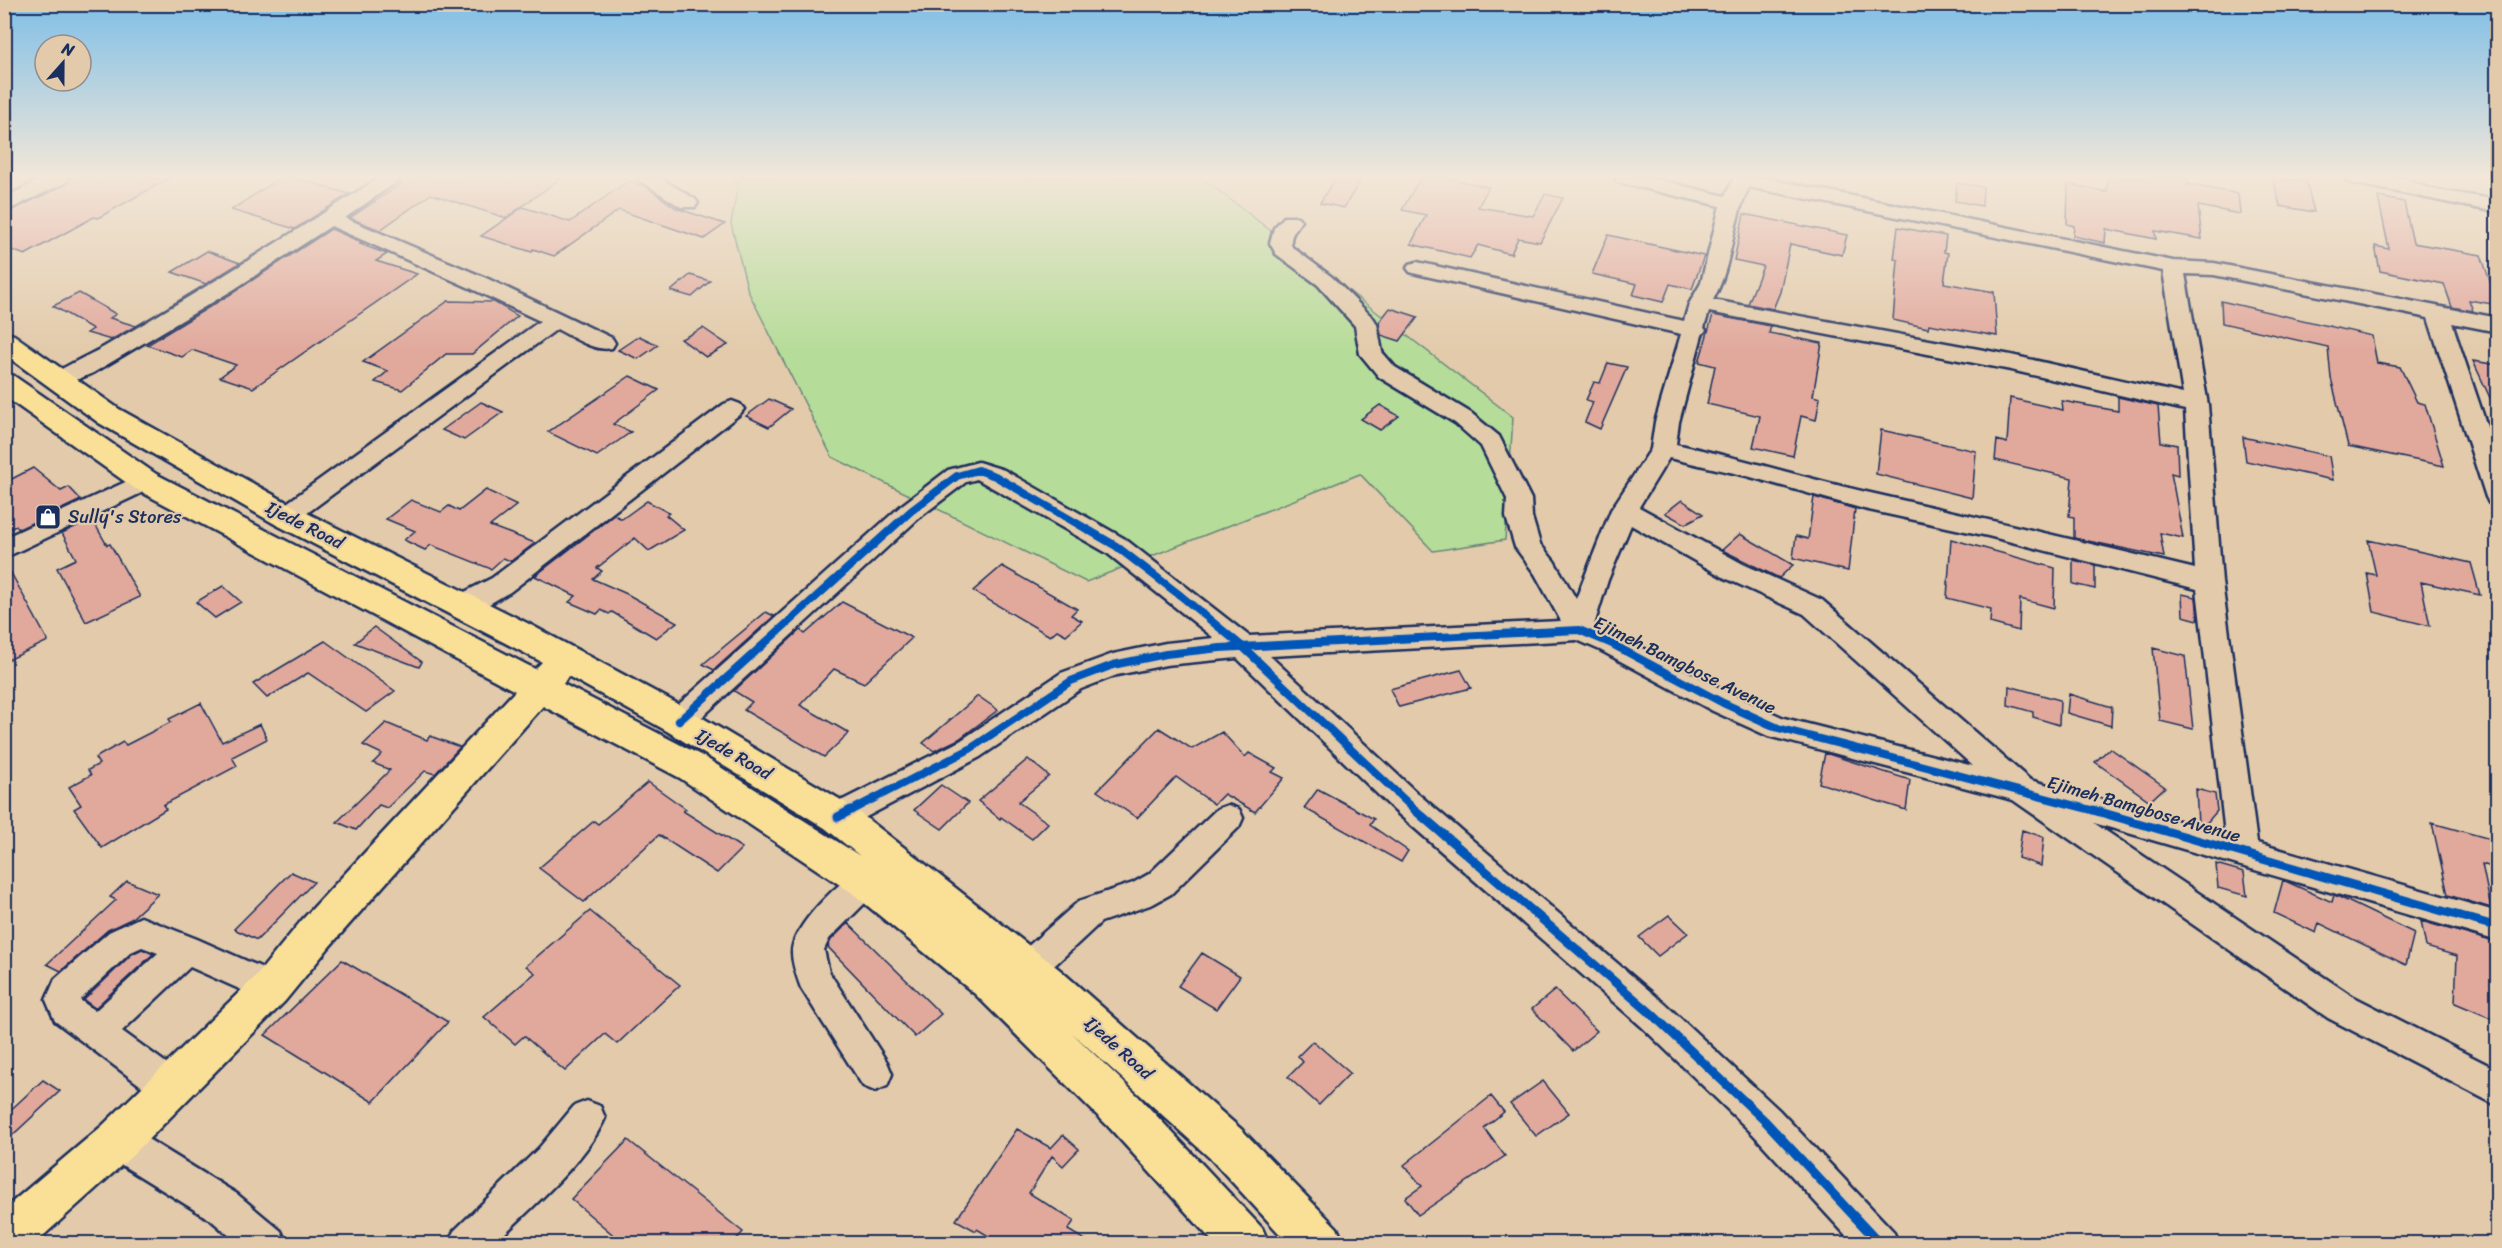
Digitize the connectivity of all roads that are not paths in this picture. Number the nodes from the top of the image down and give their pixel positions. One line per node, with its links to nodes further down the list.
1 (303, 236): 15 (street)
2 (370, 236): 10 (street)
3 (1282, 236): 27 (street)
4 (1723, 236): 8 (street)
5 (2029, 236): 6 (street)
6 (2173, 267): 9 (street); 17 (street)
7 (1417, 268): 12 (street)
8 (1700, 304): 12 (street); 17 (street)
9 (2438, 314): 11 (street); 21 (street)
10 (557, 319): 14 (street); 23 (street)
11 (2498, 325)
12 (1695, 330): 19 (street)
13 (4, 341): 15 (main road, Ijede Road)
14 (604, 343)
15 (56, 380): 23 (main road, Ijede Road)
16 (4, 382): 20 (main road, Ijede Road)
17 (2196, 405): 25 (street)
18 (732, 409): 26 (street)
19 (1663, 449): 22 (street); 25 (street)
20 (145, 482): 24 (street); 30 (main road, Ijede Road)
21 (2498, 497)
22 (1624, 510): 27 (street); 32 (street)
23 (286, 516): 26 (main road, Ijede Road)
24 (4, 549)
25 (2210, 582): 35 (street)
26 (462, 605): 29 (main road, Ijede Road)
27 (1579, 630): 28 (street, Ejimeh Bamgbose Avenue); 32 (street, Ejimeh Bamgbose Avenue)
28 (1243, 647): 31 (street); 33 (street, Ejimeh Bamgbose Avenue); 52 (street)
29 (565, 659): 30 (main road); 31 (main road, Ijede Road)
30 (538, 688): 36 (main road, Ijede Road); 40 (main road)
31 (679, 721): 33 (main road, Ijede Road)
32 (2021, 790): 35 (street, Ejimeh Bamgbose Avenue); 44 (street)
33 (838, 817): 39 (main road, Ijede Road)
34 (1228, 818): 39 (street)
35 (2243, 852): 37 (street, Ejimeh Bamgbose Avenue)
36 (866, 881): 42 (street); 50 (main road, Ijede Road)
37 (2498, 927)
38 (186, 949): 40 (street); 41 (street); 41 (street)
39 (1028, 968): 51 (main road, Ijede Road)
40 (271, 988): 43 (main road)
41 (97, 1032): 43 (street)
42 (875, 1074)
43 (172, 1088): 46 (main road)
44 (2498, 1089)
45 (587, 1118): 49 (street)
46 (117, 1141): 47 (main road); 48 (street)
47 (4, 1240)
48 (268, 1244)
49 (467, 1244)
50 (1246, 1244)
51 (1321, 1244)
52 (1880, 1244)

